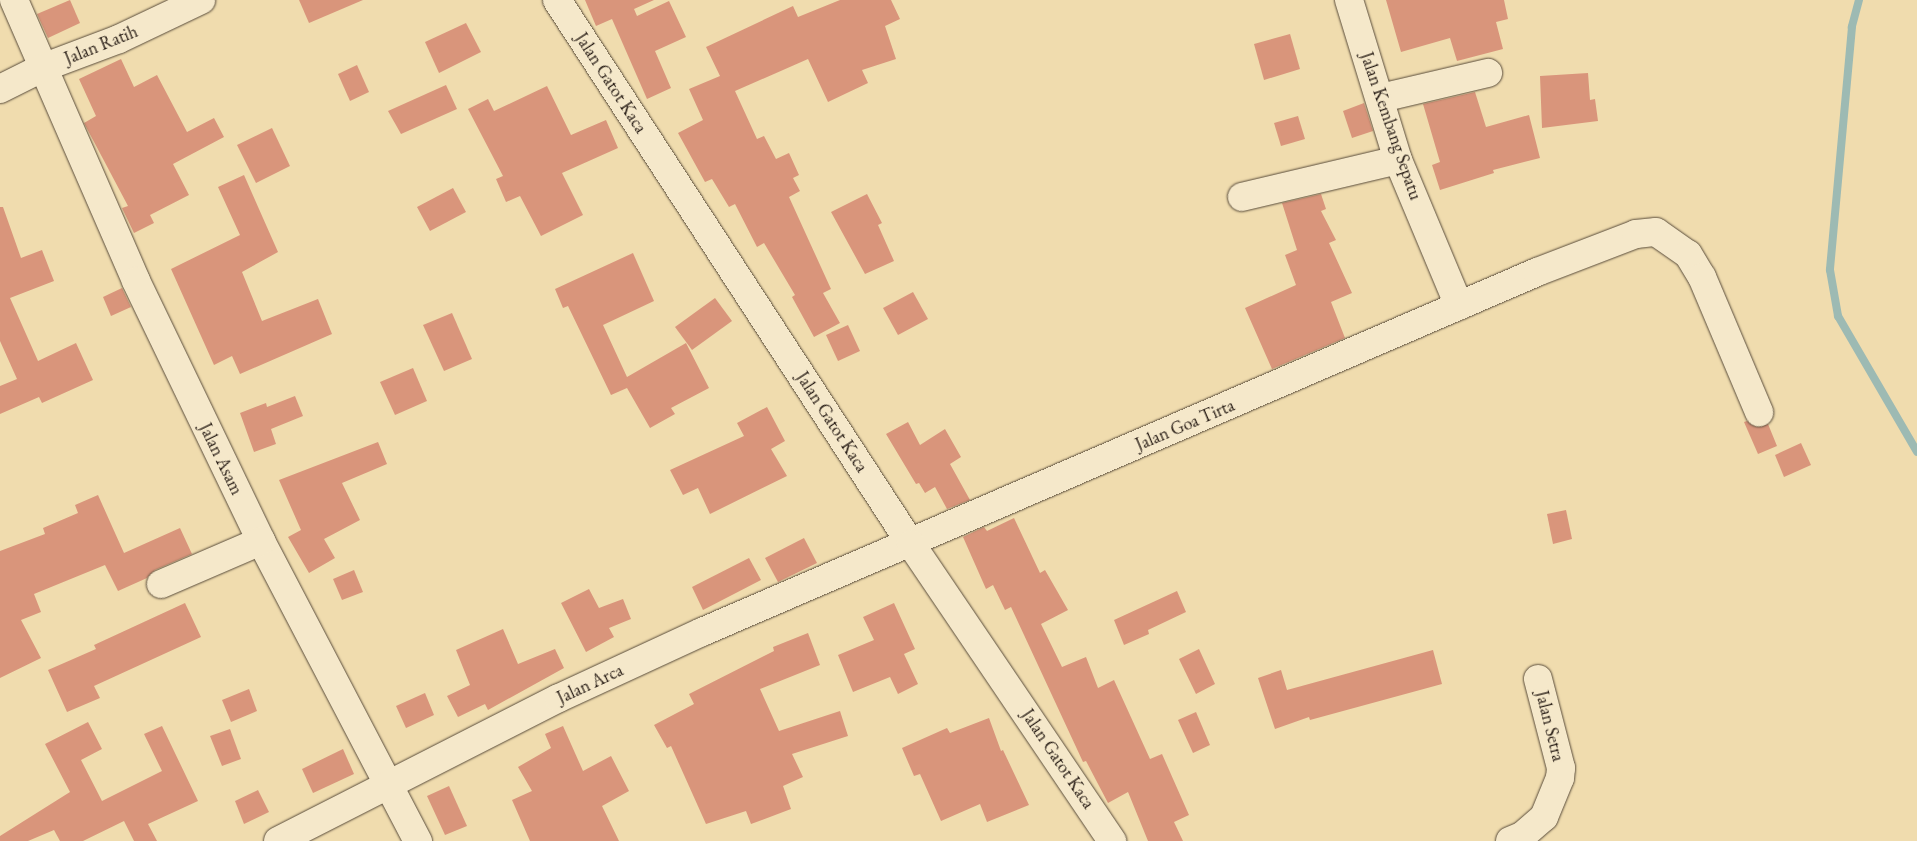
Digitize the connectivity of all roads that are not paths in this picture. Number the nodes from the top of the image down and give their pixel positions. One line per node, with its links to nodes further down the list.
1 (14, 0): 5 (street, Jalan Asam)
2 (201, 0): 5 (street, Jalan Ratih)
3 (557, 0): 14 (street, Jalan Gatot Kaca)
4 (1349, 0): 8 (street, Jalan Kembang Sepatu)
5 (42, 68): 7 (street, Jalan Ratih); 13 (street, Jalan Asam)
6 (1488, 73): 8 (street)
7 (0, 89)
8 (1381, 98): 9 (street, Jalan Kembang Sepatu)
9 (1398, 160): 10 (street); 11 (street, Jalan Kembang Sepatu)
10 (1242, 197)
11 (1460, 306): 12 (street, Jalan Goa Tirta); 14 (street, Jalan Goa Tirta)
12 (1759, 412)
13 (261, 542): 15 (street); 17 (street, Jalan Asam)
14 (910, 544): 17 (street, Jalan Arca); 20 (street, Jalan Gatot Kaca)
15 (161, 584)
16 (1538, 679): 21 (street, Jalan Setra)
17 (389, 782): 18 (street, Jalan Arca); 19 (street, Jalan Asam)
18 (278, 841)
19 (418, 841)
20 (1112, 841)
21 (1510, 841)

